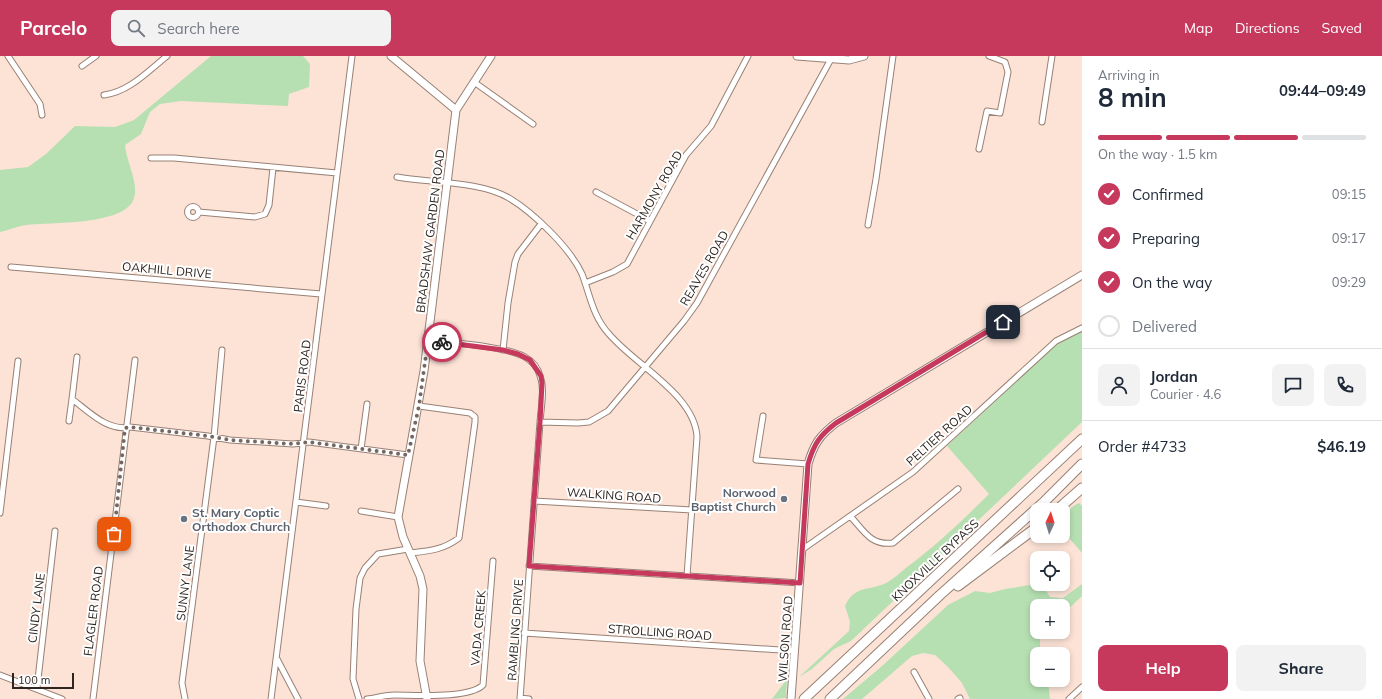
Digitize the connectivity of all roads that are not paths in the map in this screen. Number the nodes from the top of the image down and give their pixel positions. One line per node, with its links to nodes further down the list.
1 (8, 56): 18 (street)
2 (96, 56): 14 (street)
3 (167, 56): 16 (street)
4 (352, 56): 24 (street, PARIS ROAD)
5 (391, 56): 17 (street)
6 (491, 56): 15 (street, BRADSHAW GARDEN ROAD)
7 (748, 56): 29 (street, HARMONY ROAD)
8 (797, 56): 13 (street)
9 (864, 56): 13 (street)
10 (893, 56): 31 (street)
11 (989, 56): 21 (street)
12 (1052, 56): 19 (street)
13 (831, 59): 43 (street, REAVES ROAD)
14 (82, 66)
15 (474, 82): 17 (street, BRADSHAW GARDEN ROAD); 20 (street)
16 (104, 95)
17 (456, 110): 26 (street, BRADSHAW GARDEN ROAD)
18 (42, 115)
19 (1042, 122)
20 (533, 124)
21 (979, 149)
22 (151, 158): 23 (street)
23 (274, 168): 24 (street); 28 (street)
24 (337, 173): 35 (street, PARIS ROAD)
25 (397, 176): 26 (street)
26 (447, 183): 30 (street); 37 (street, BRADSHAW GARDEN ROAD)
27 (596, 192): 29 (street)
28 (199, 212)
29 (650, 221): 34 (street, HARMONY ROAD)
30 (541, 224): 34 (street); 39 (street)
31 (868, 225)
32 (12, 267): 35 (street, OAKHILL DRIVE)
33 (1082, 275): 56 (street, WILSON ROAD)
34 (585, 283): 43 (street)
35 (321, 294): 53 (street, PARIS ROAD)
36 (1082, 328): 68 (street, PELTIER ROAD)
37 (428, 340): 39 (street, RAMBLING DRIVE); 46 (street, BRADSHAW GARDEN ROAD)
38 (222, 350): 51 (street, SUNNY LANE)
39 (503, 350): 49 (street, RAMBLING DRIVE)
40 (77, 357): 44 (street)
41 (135, 360): 50 (street, FLAGLER ROAD)
42 (18, 361): 66 (street)
43 (644, 367): 49 (street, REAVES ROAD); 64 (street)
44 (72, 399): 48 (street); 50 (street)
45 (367, 404): 54 (street)
46 (419, 406): 55 (street, BRADSHAW GARDEN ROAD); 72 (street)
47 (763, 416): 56 (street)
48 (69, 421)
49 (540, 422): 60 (street, RAMBLING DRIVE)
50 (125, 428): 51 (street); 87 (street, FLAGLER ROAD)
51 (214, 437): 53 (street); 88 (street, SUNNY LANE)
52 (1082, 439): 96 (highway, KNOXVILLE BYPASS)
53 (303, 443): 54 (street); 61 (street, PARIS ROAD)
54 (361, 449): 55 (street)
55 (408, 455): 67 (street, BRADSHAW GARDEN ROAD)
56 (808, 464): 71 (street, WILSON ROAD)
57 (1082, 464): 77 (highway)
58 (1082, 488): 62 (highway)
59 (958, 489): 68 (street)
60 (534, 501): 64 (street, WALKING ROAD); 74 (street, RAMBLING DRIVE)
61 (296, 502): 63 (street); 80 (street, PARIS ROAD)
62 (1065, 503)
63 (326, 506)
64 (692, 510): 75 (street)
65 (361, 512): 67 (street)
66 (0, 513)
67 (398, 517): 72 (street, BRADSHAW GARDEN ROAD)
68 (851, 517): 71 (street, PELTIER ROAD)
69 (55, 531): 84 (street, CINDY LANE)
70 (1030, 531): 77 (highway)
71 (803, 549): 76 (street, WILSON ROAD)
72 (409, 551): 85 (street, BRADSHAW GARDEN ROAD); 91 (street)
73 (494, 561): 85 (street, VADA CREEK)
74 (529, 566): 75 (street); 78 (street, RAMBLING DRIVE)
75 (687, 576): 76 (street)
76 (800, 583): 79 (street, WILSON ROAD)
77 (940, 595): 97 (highway)
78 (524, 633): 79 (street, STROLLING ROAD); 93 (street, RAMBLING DRIVE)
79 (795, 651): 95 (street, WILSON ROAD)
80 (277, 659): 89 (street, PARIS ROAD); 90 (street)
81 (914, 672): 98 (street)
82 (0, 675): 84 (street)
83 (1082, 687): 99 (street)
84 (37, 688): 86 (street)
85 (427, 698): 92 (street)
86 (62, 699)
87 (92, 699)
88 (185, 699)
89 (271, 699)
90 (298, 699)
91 (359, 699)
92 (367, 699)
93 (520, 699): 94 (street)
94 (529, 699)
95 (791, 699)
96 (804, 699)
97 (830, 699)
98 (929, 699)
99 (1070, 699)

